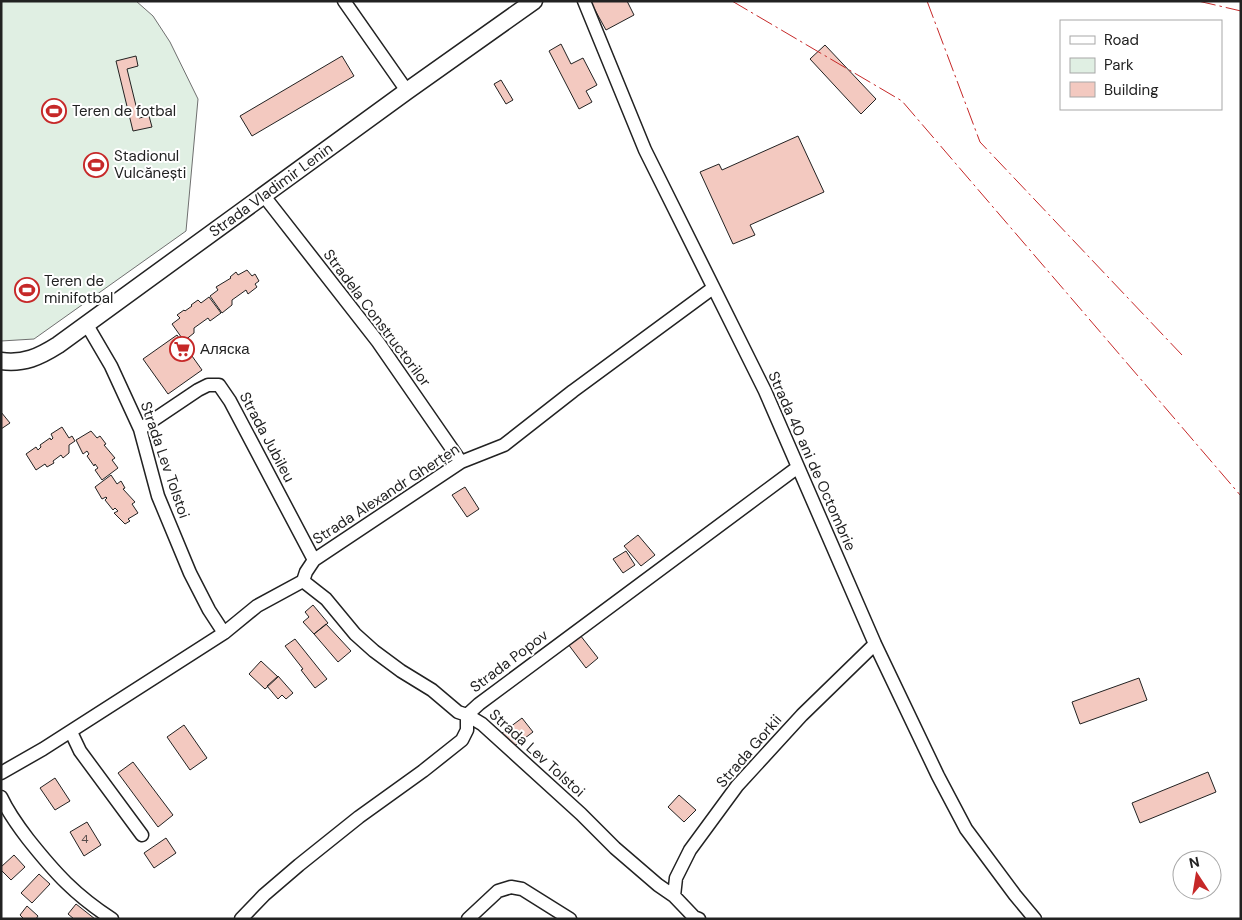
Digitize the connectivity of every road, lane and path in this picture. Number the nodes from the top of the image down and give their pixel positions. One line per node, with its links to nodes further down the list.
1 (344, 1): 4 (street)
2 (534, 1): 4 (main road, Strada Vladimir Lenin)
3 (584, 1): 6 (street, Strada 40 ani de Octombrie)
4 (407, 91): 5 (main road, Strada Vladimir Lenin)
5 (264, 196): 7 (main road, Strada Vladimir Lenin); 10 (street, Stradela Constructorilor)
6 (713, 288): 10 (street, Strada Alexandr Gherțen); 11 (street, Strada 40 ani de Octombrie)
7 (87, 325): 8 (main road, Strada Vladimir Lenin); 9 (street, Strada Lev Tolstoi)
8 (1, 361)
9 (140, 429): 12 (street, Strada Jubileu); 14 (street, Strada Lev Tolstoi)
10 (461, 462): 12 (street, Strada Alexandr Gherțen)
11 (798, 467): 15 (street, Strada 40 ani de Octombrie); 16 (street, Strada Popov)
12 (314, 560): 13 (street, Strada Alexandr Gherțen)
13 (303, 581): 14 (street); 16 (street, Strada Lev Tolstoi)
14 (224, 633): 17 (street)
15 (875, 644): 21 (street, Strada Gorkii); 27 (street, Strada 40 ani de Octombrie)
16 (467, 715): 21 (street, Strada Lev Tolstoi); 24 (street, Strada Popov)
17 (70, 732): 18 (street); 20 (street)
18 (1, 773)
19 (1, 797): 23 (street)
20 (142, 835)
21 (674, 896): 22 (street, Strada Lev Tolstoi)
22 (695, 918)
23 (112, 919)
24 (241, 919)
25 (468, 919): 26 (street)
26 (570, 919)
27 (1035, 919)

